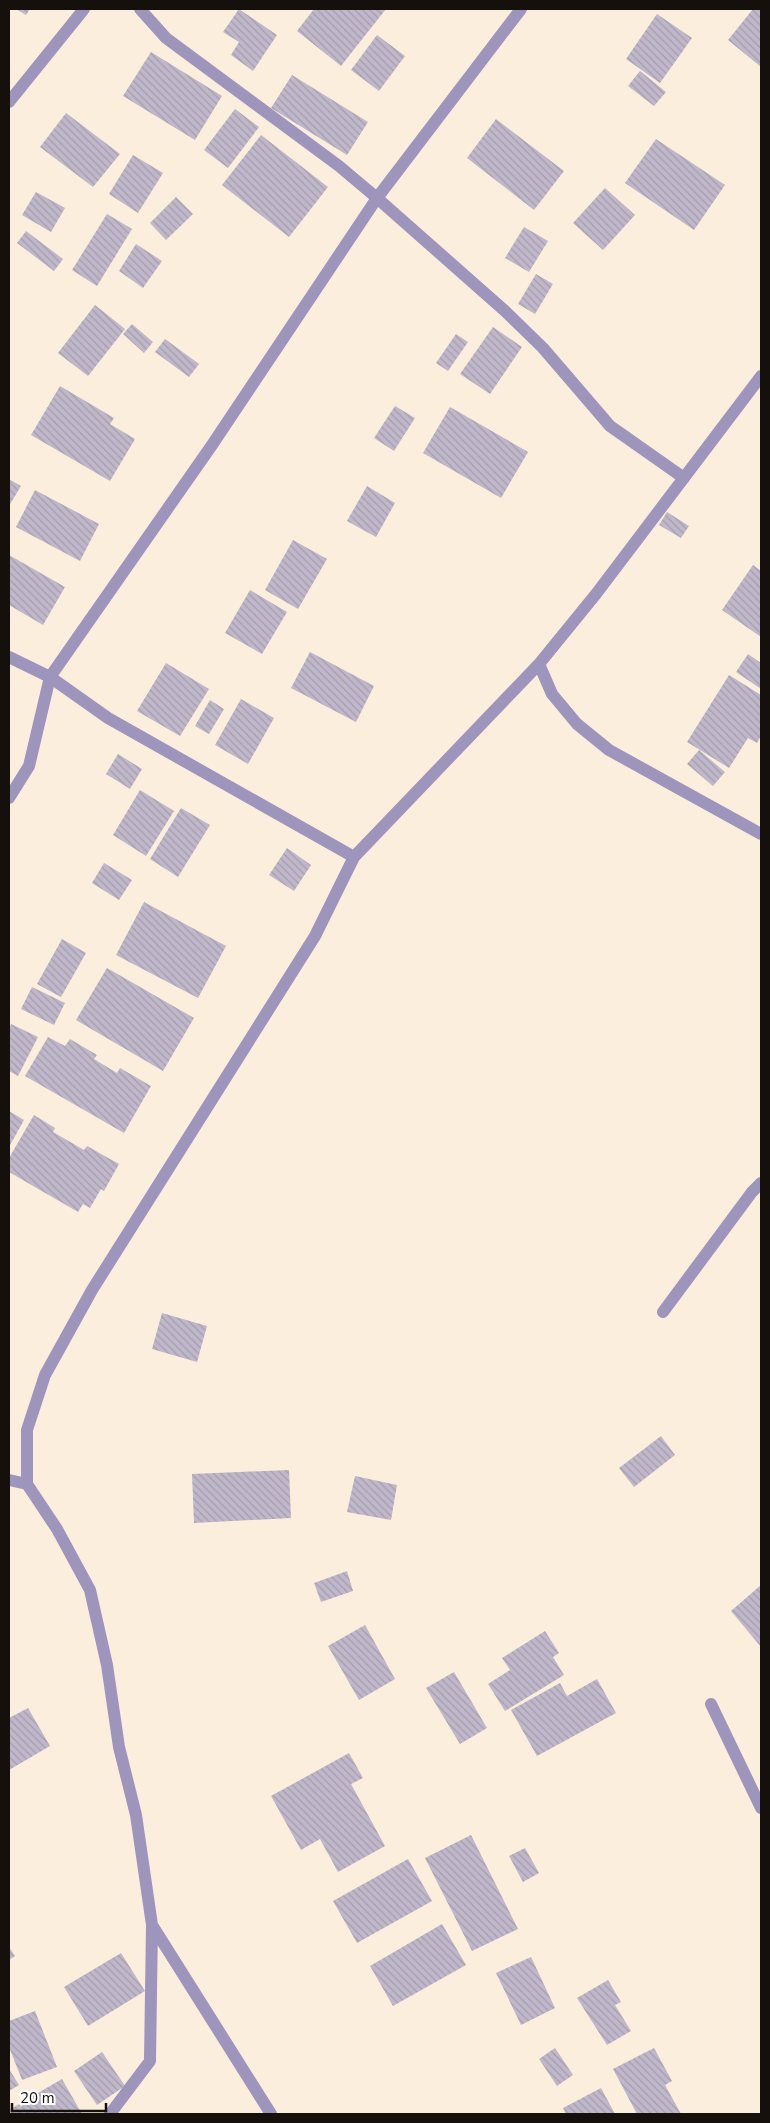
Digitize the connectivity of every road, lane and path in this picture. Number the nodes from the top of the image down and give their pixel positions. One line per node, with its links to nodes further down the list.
1 (84, 9): 4 (street)
2 (140, 9): 5 (street)
3 (521, 9): 5 (street)
4 (9, 102)
5 (377, 198): 7 (street); 10 (street)
6 (761, 376): 7 (street)
7 (684, 478): 9 (street)
8 (9, 658): 10 (street)
9 (539, 664): 12 (street); 13 (street)
10 (50, 677): 11 (street); 13 (street)
11 (9, 798)
12 (761, 834)
13 (354, 857): 17 (street)
14 (761, 1184): 15 (street)
15 (664, 1312)
16 (9, 1480): 17 (street)
17 (27, 1484): 20 (street)
18 (711, 1704): 19 (street)
19 (761, 1808)
20 (152, 1925): 21 (street); 22 (street)
21 (110, 2114)
22 (271, 2114)

